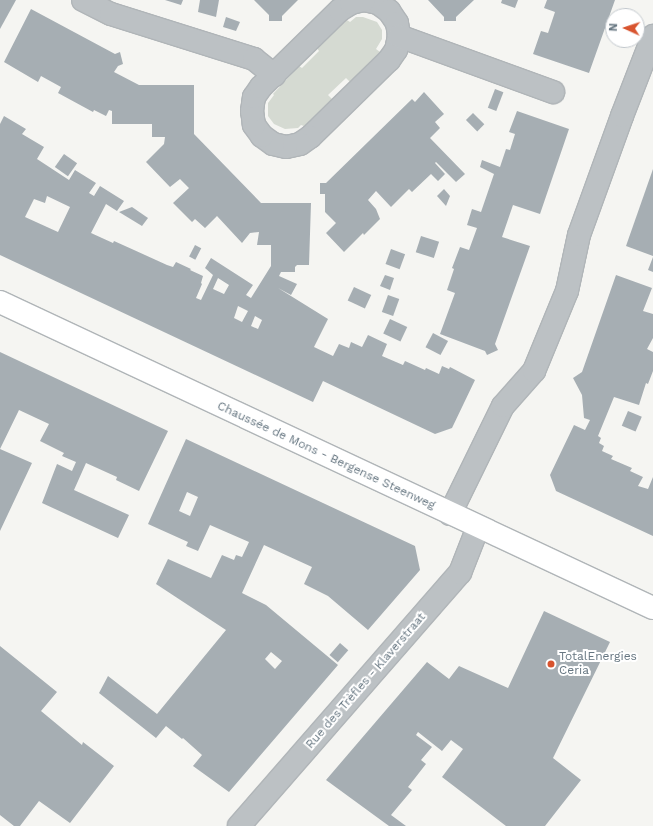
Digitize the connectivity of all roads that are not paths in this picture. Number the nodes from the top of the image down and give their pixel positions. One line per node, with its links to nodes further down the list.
1 (83, 0): 4 (street)
2 (399, 36): 4 (street); 4 (street); 5 (street)
3 (653, 36): 7 (street)
4 (274, 75)
5 (553, 92)
6 (0, 302): 7 (main road, Chaussée de Mons - Bergense Steenweg)
7 (450, 514): 8 (main road, Chaussée de Mons - Bergense Steenweg)
8 (478, 528): 9 (main road, Chaussée de Mons - Bergense Steenweg); 10 (street, Rue des Trèfles - Klaverstraat)
9 (653, 608)
10 (239, 826)

